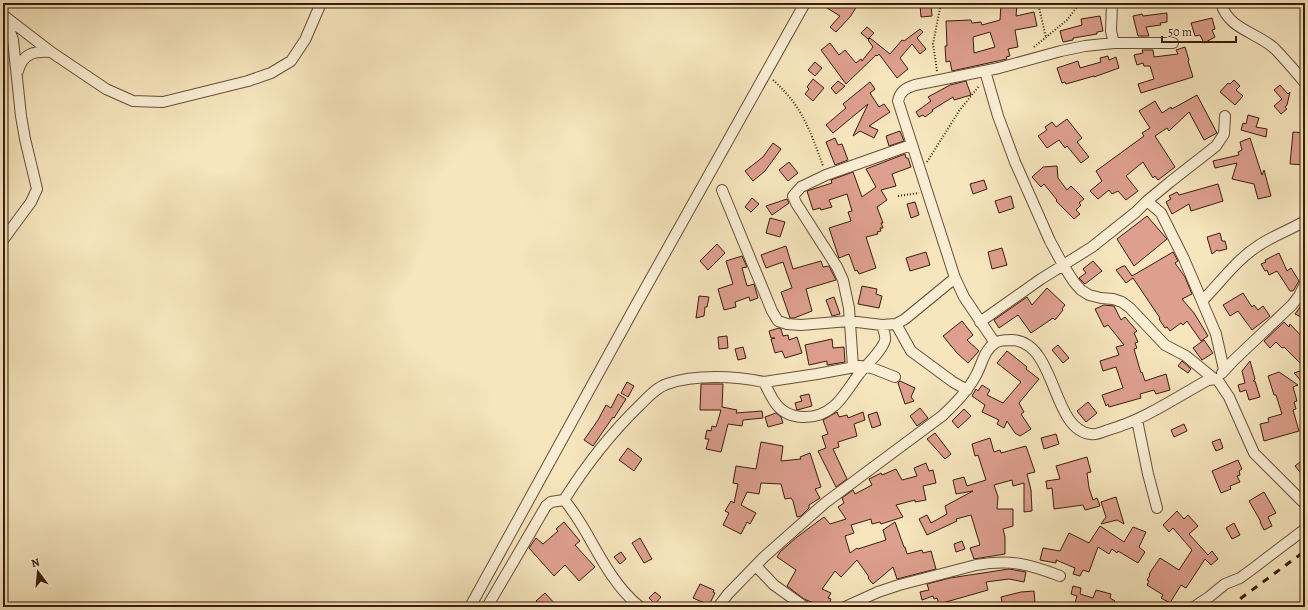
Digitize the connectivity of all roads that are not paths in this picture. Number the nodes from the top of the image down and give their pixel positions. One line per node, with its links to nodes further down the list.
1 (321, 3): 8 (street)
2 (805, 3): 41 (street)
3 (1112, 3): 6 (street)
4 (1222, 3): 11 (street)
5 (4, 15): 8 (street); 10 (street)
6 (1114, 43): 7 (street); 9 (street)
7 (1173, 43)
8 (52, 52): 10 (street)
9 (986, 74): 13 (street); 18 (street)
10 (16, 75): 17 (street)
11 (1305, 83)
12 (1225, 116): 15 (street)
13 (911, 145): 19 (street); 22 (street)
14 (722, 190): 22 (street)
15 (1147, 201): 18 (street); 21 (street)
16 (1305, 221): 21 (street)
17 (3, 240)
18 (1062, 265): 23 (street); 31 (street)
19 (955, 278): 23 (street); 24 (street)
20 (1305, 284): 29 (street)
21 (1202, 301): 29 (street)
22 (849, 321): 25 (street); 28 (street)
23 (980, 322): 26 (street)
24 (896, 324): 25 (street); 33 (street)
25 (882, 325): 27 (street)
26 (995, 343): 33 (street); 34 (street)
27 (866, 366): 28 (street); 30 (street); 32 (street)
28 (853, 367): 32 (street)
29 (1224, 370): 31 (street)
30 (895, 377)
31 (1215, 379): 34 (street); 36 (street)
32 (764, 382): 35 (street)
33 (967, 390): 39 (street)
34 (1137, 420): 37 (street)
35 (564, 500): 42 (street); 43 (street)
36 (1304, 504)
37 (1157, 508)
38 (1305, 529): 47 (street)
39 (756, 566): 44 (street); 45 (street)
40 (1060, 576): 46 (street)
41 (470, 607)
42 (487, 607)
43 (640, 607)
44 (718, 607)
45 (805, 607)
46 (845, 607)
47 (1194, 607)

